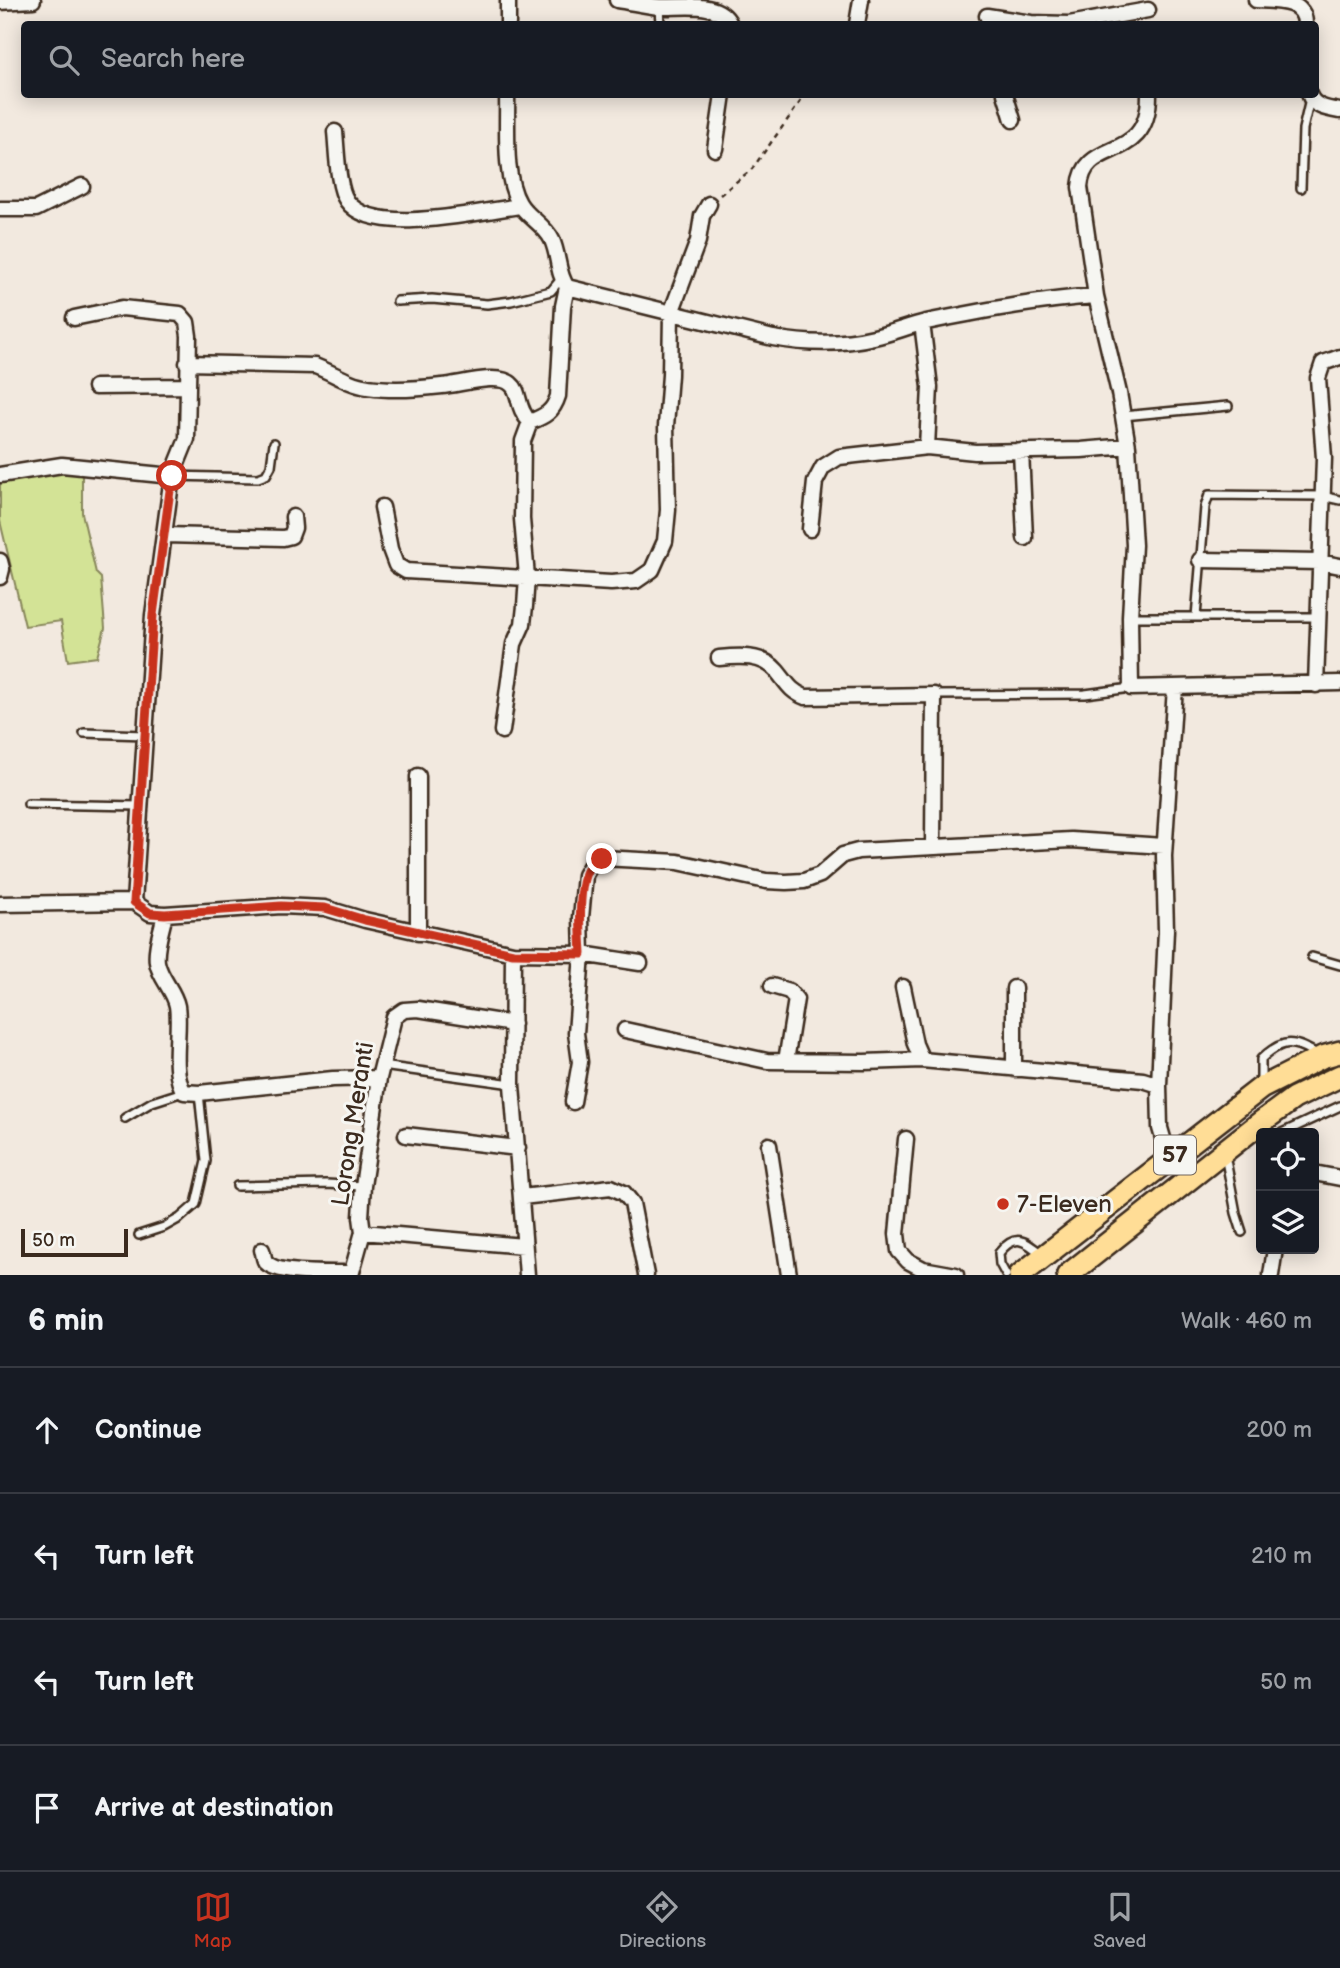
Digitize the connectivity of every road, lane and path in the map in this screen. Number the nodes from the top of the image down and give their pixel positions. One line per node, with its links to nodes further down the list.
1 (33, 0): 7 (street)
2 (508, 0): 11 (street)
3 (617, 0): 8 (street)
4 (861, 0): 14 (street)
5 (984, 0): 10 (street)
6 (1256, 0): 16 (street)
7 (0, 2)
8 (659, 7): 12 (lane); 13 (street)
9 (1149, 11): 15 (street)
10 (987, 20)
11 (508, 21)
12 (660, 21)
13 (729, 21)
14 (858, 21)
15 (1087, 21)
16 (1305, 21)
17 (508, 98): 31 (street)
18 (722, 98): 27 (street)
19 (803, 98): 30 (path)
20 (1006, 98): 25 (street)
21 (1149, 98): 34 (street)
22 (1310, 98): 29 (lane)
23 (1311, 98): 24 (street)
24 (1340, 111)
25 (1013, 120)
26 (335, 132): 31 (street)
27 (715, 149)
28 (82, 186): 32 (street)
29 (1301, 188)
30 (709, 204): 36 (street)
31 (520, 206): 33 (street)
32 (0, 209)
33 (564, 283): 35 (lane); 36 (street); 45 (street)
34 (1096, 296): 38 (street); 44 (street)
35 (397, 302)
36 (671, 313): 38 (street); 64 (street)
37 (74, 318): 40 (street)
38 (922, 323): 48 (street)
39 (1340, 358): 52 (street)
40 (187, 363): 41 (street); 45 (street)
41 (187, 386): 42 (street); 51 (street)
42 (95, 387)
43 (1228, 406): 44 (lane)
44 (1122, 416): 47 (street)
45 (530, 422): 64 (street)
46 (274, 443): 51 (lane)
47 (1129, 446): 49 (street); 65 (street)
48 (927, 447): 49 (street); 56 (street)
49 (1021, 451): 58 (street)
50 (0, 475): 51 (street)
51 (172, 476): 57 (street)
52 (1322, 496): 53 (lane); 59 (lane); 61 (street)
53 (1340, 500)
54 (382, 507): 64 (street)
55 (293, 517): 57 (street)
56 (810, 529)
57 (165, 535): 76 (street)
58 (1025, 538)
59 (1200, 560): 61 (street); 66 (lane)
60 (0, 561): 63 (street)
61 (1320, 562): 62 (street); 67 (street)
62 (1340, 566)
63 (0, 576)
64 (527, 577): 74 (street)
65 (1130, 617): 66 (lane); 72 (street)
66 (1196, 617): 67 (lane)
67 (1318, 617): 70 (street)
68 (719, 658): 73 (street)
69 (1340, 683): 70 (street)
70 (1316, 685): 71 (street)
71 (1175, 687): 72 (street); 80 (street)
72 (1131, 688): 73 (lane)
73 (934, 695): 81 (street)
74 (502, 731)
75 (84, 733): 76 (lane)
76 (145, 735): 79 (street)
77 (418, 776): 85 (street)
78 (28, 804): 79 (lane)
79 (141, 806): 82 (street)
80 (1164, 846): 81 (street); 103 (street)
81 (933, 847): 87 (street)
82 (134, 902): 83 (street); 84 (street)
83 (0, 904)
84 (165, 914): 85 (street); 104 (street)
85 (418, 933): 86 (street)
86 (513, 953): 87 (street); 94 (street)
87 (582, 954): 89 (street); 106 (street)
88 (1312, 957): 90 (lane)
89 (640, 963)
90 (1340, 965)
91 (772, 986): 98 (street)
92 (903, 988): 97 (street)
93 (1014, 988): 99 (street)
94 (513, 1024): 100 (street, Lorong Meranti); 102 (street)
95 (625, 1030): 98 (street)
96 (1331, 1054): 117 (main road, 57)
97 (922, 1060): 98 (street); 99 (street)
98 (786, 1061)
99 (1014, 1069): 103 (street)
100 (380, 1072): 102 (lane); 105 (street); 121 (street, Lorong Meranti)
101 (1340, 1076): 109 (main road, 57)
102 (512, 1084): 115 (street)
103 (1159, 1085): 117 (street)
104 (184, 1091): 105 (street); 108 (lane)
105 (199, 1093): 125 (lane)
106 (573, 1102)
107 (1340, 1106): 110 (lane)
108 (125, 1118)
109 (1264, 1128)
110 (1293, 1128)
111 (1256, 1133): 116 (main road, 57)
112 (406, 1135): 115 (street)
113 (906, 1139): 135 (street)
114 (769, 1145): 134 (street)
115 (518, 1148): 122 (street)
116 (1224, 1151): 124 (lane); 131 (main road, 57)
117 (1169, 1159): 128 (main road, 57)
118 (1319, 1174): 119 (street)
119 (1340, 1178)
120 (237, 1186): 121 (lane)
121 (363, 1186): 123 (street, Lorong Meranti)
122 (522, 1197): 126 (street); 133 (street)
123 (363, 1232): 126 (street); 130 (street, Lorong Meranti)
124 (1242, 1232)
125 (139, 1235)
126 (524, 1246): 132 (street)
127 (262, 1250): 130 (street)
128 (1047, 1254): 131 (main road); 136 (lane); 137 (main road, 57)
129 (1274, 1254): 138 (street)
130 (351, 1274)
131 (1069, 1274)
132 (527, 1275)
133 (646, 1275)
134 (789, 1275)
135 (956, 1275)
136 (1006, 1275)
137 (1020, 1275)
138 (1271, 1275)

